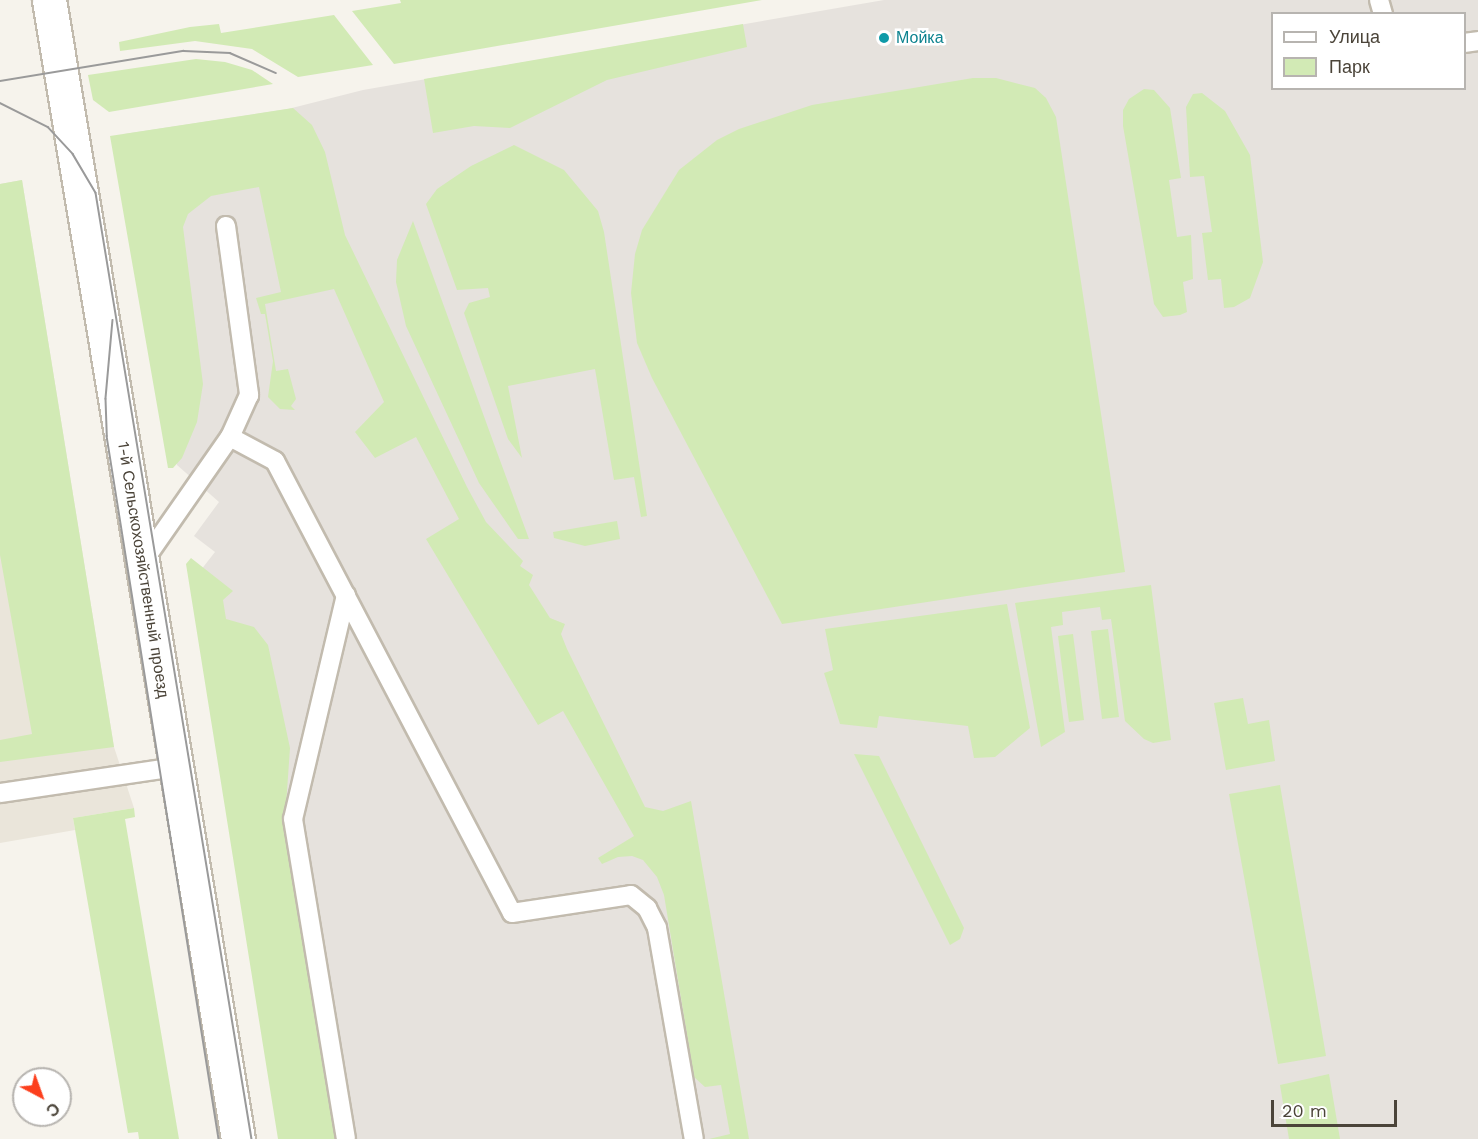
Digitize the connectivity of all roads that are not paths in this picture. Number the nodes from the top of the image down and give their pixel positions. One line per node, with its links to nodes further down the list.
1 (49, 0): 4 (street, 1-й Сельскохозяйственный проезд)
2 (226, 226): 3 (lane)
3 (230, 436): 4 (lane); 5 (lane)
4 (142, 563): 6 (street, 1-й Сельскохозяйственный проезд)
5 (346, 595): 9 (lane); 10 (lane)
6 (176, 767): 7 (lane); 8 (street, 1-й Сельскохозяйственный проезд)
7 (0, 793)
8 (238, 1139)
9 (346, 1139)
10 (694, 1139)

